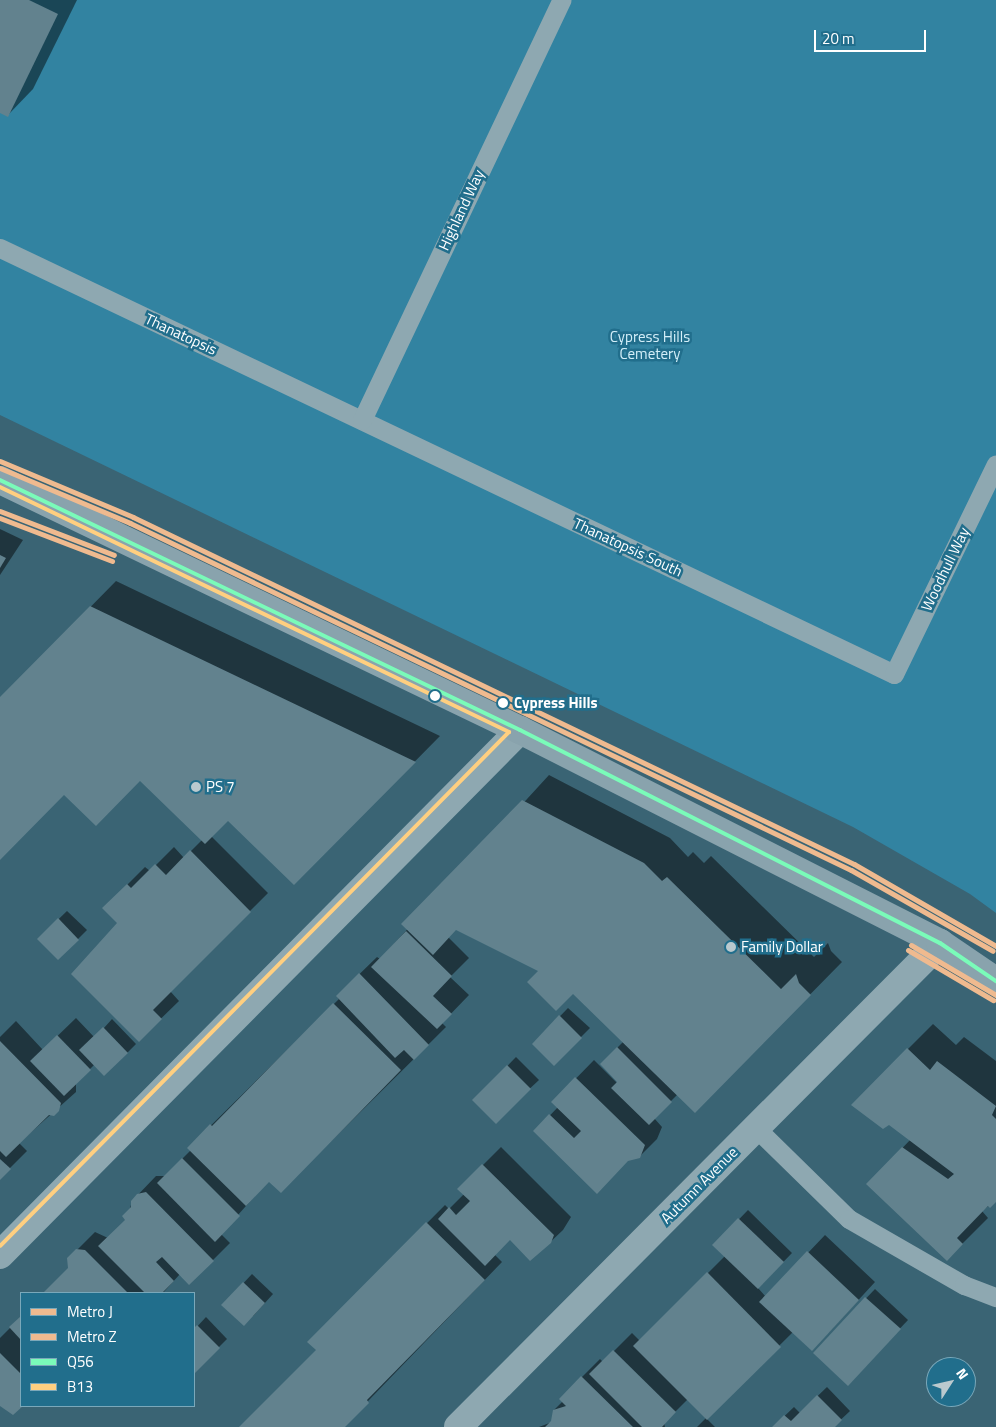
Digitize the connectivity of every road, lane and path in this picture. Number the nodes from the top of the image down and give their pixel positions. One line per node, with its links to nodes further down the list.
1 (561, 0): 3 (lane, Highland Way)
2 (0, 248): 3 (lane, Thanatopsis)
3 (362, 420): 6 (lane, Thanatopsis South)
4 (996, 464): 6 (lane, Woodhull Way)
5 (0, 480): 7 (main road)
6 (894, 674)
7 (520, 730): 8 (main road); 11 (street)
8 (940, 943): 9 (main road); 10 (street, Autumn Avenue)
9 (996, 981)
10 (756, 1128): 12 (lane); 13 (street, Autumn Avenue)
11 (0, 1255)
12 (996, 1298)
13 (458, 1427)

